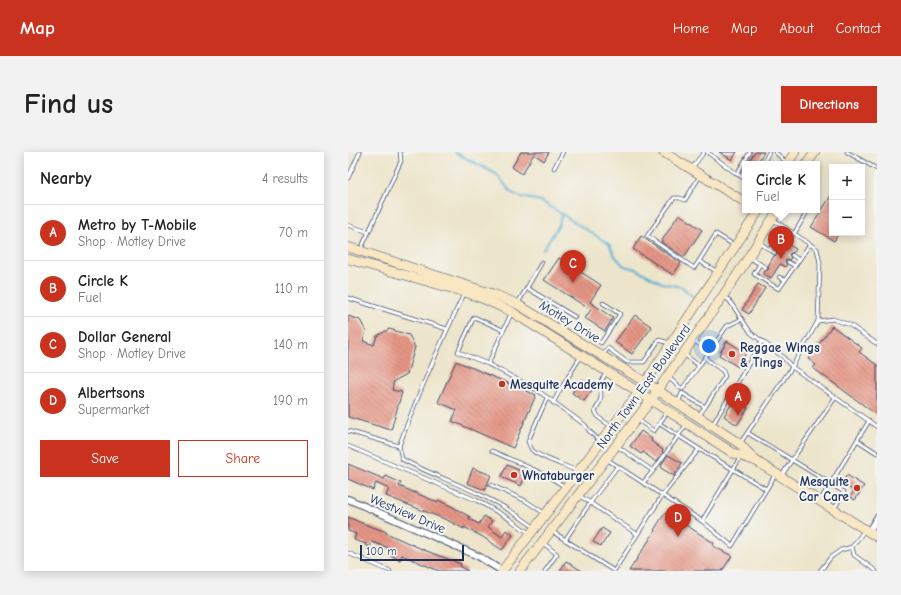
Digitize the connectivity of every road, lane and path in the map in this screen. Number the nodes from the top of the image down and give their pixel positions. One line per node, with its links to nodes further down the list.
1 (360, 152): 23 (lane)
2 (400, 152): 32 (lane)
3 (563, 152): 16 (lane)
4 (663, 152): 17 (main road)
5 (705, 152): 17 (lane); 20 (lane)
6 (769, 152): 12 (lane)
7 (775, 152): 13 (lane)
8 (795, 152): 14 (main road)
9 (815, 152): 15 (main road)
10 (847, 152): 19 (lane)
11 (762, 156): 12 (lane)
12 (766, 159)
13 (784, 161)
14 (789, 161)
15 (810, 161)
16 (554, 168)
17 (691, 169): 21 (main road)
18 (742, 169): 20 (lane)
19 (877, 169)
20 (737, 174): 22 (lane)
21 (701, 175): 24 (main road); 46 (lane)
22 (742, 177)
23 (348, 178)
24 (742, 200)
25 (756, 213): 37 (main road, North Town East Boulevard)
26 (763, 213): 29 (main road)
27 (776, 213): 29 (main road, North Town East Boulevard)
28 (806, 213): 33 (lane)
29 (772, 219): 31 (lane); 34 (main road, North Town East Boulevard)
30 (348, 225): 32 (lane)
31 (786, 228): 33 (lane); 35 (lane)
32 (368, 232): 41 (lane)
33 (794, 234): 36 (lane)
34 (758, 242): 40 (lane); 44 (main road, North Town East Boulevard)
35 (774, 244): 39 (lane); 40 (lane)
36 (810, 244): 47 (lane); 65 (lane)
37 (735, 246): 46 (lane); 53 (main road, North Town East Boulevard)
38 (348, 247): 41 (main road, Motley Drive)
39 (779, 247)
40 (770, 250): 42 (lane)
41 (360, 251): 61 (main road, Motley Drive)
42 (775, 253)
43 (792, 256): 47 (lane)
44 (749, 257): 50 (lane); 58 (main road, North Town East Boulevard)
45 (348, 259): 57 (main road, Motley Drive)
46 (699, 260): 53 (lane)
47 (799, 260): 51 (lane)
48 (542, 262): 56 (lane)
49 (788, 262): 51 (lane)
50 (760, 264): 52 (lane); 55 (lane)
51 (794, 266): 55 (lane)
52 (766, 268)
53 (718, 272): 73 (main road, North Town East Boulevard)
54 (779, 277): 55 (lane)
55 (785, 280)
56 (527, 288): 61 (lane); 63 (lane)
57 (465, 292): 62 (main road, Motley Drive); 66 (lane)
58 (723, 296): 64 (lane); 70 (main road, North Town East Boulevard)
59 (348, 298): 66 (lane)
60 (603, 302): 72 (lane)
61 (517, 304): 62 (main road); 75 (main road, Motley Drive)
62 (512, 312): 68 (lane); 79 (main road, Motley Drive)
63 (575, 317)
64 (742, 319): 71 (lane); 77 (lane)
65 (818, 321): 74 (lane); 84 (lane)
66 (447, 329): 114 (lane)
67 (580, 329): 69 (lane)
68 (503, 330): 82 (lane); 82 (lane)
69 (589, 335): 72 (lane); 75 (lane)
70 (693, 340): 77 (lane); 78 (main road, North Town East Boulevard)
71 (762, 341): 84 (lane); 104 (lane)
72 (601, 343): 76 (lane)
73 (670, 344): 76 (lane); 87 (main road, North Town East Boulevard)
74 (877, 344)
75 (584, 345): 80 (main road, Motley Drive)
76 (608, 348): 80 (lane)
77 (709, 352): 81 (lane)
78 (683, 354): 83 (lane); 86 (main road, North Town East Boulevard)
79 (582, 356): 85 (main road, Motley Drive); 95 (lane)
80 (602, 356): 87 (main road, Motley Drive)
81 (705, 358): 83 (lane); 97 (lane)
82 (488, 364): 92 (lane)
83 (699, 366): 88 (lane)
84 (792, 367): 93 (lane); 108 (lane)
85 (606, 371): 90 (main road, Motley Drive); 105 (lane)
86 (667, 376): 88 (lane); 89 (main road, North Town East Boulevard)
87 (645, 382): 89 (main road, Motley Drive); 90 (main road, North Town East Boulevard)
88 (682, 389): 91 (lane)
89 (657, 390): 94 (main road, North Town East Boulevard); 96 (main road, Motley Drive)
90 (639, 392): 94 (main road, Motley Drive); 105 (main road, North Town East Boulevard)
91 (682, 394): 96 (lane); 97 (lane)
92 (547, 398): 95 (lane); 125 (lane)
93 (835, 398): 101 (lane); 121 (lane)
94 (651, 400): 98 (main road, Motley Drive); 100 (main road, North Town East Boulevard)
95 (553, 402): 111 (lane)
96 (678, 404): 99 (main road, Motley Drive)
97 (704, 407): 99 (lane)
98 (668, 411): 102 (main road, Motley Drive); 103 (lane)
99 (698, 417): 104 (main road, Motley Drive)
100 (636, 419): 103 (lane); 115 (main road, North Town East Boulevard)
101 (869, 421): 106 (lane); 110 (lane)
102 (687, 423): 109 (lane); 119 (main road, Motley Drive)
103 (660, 424): 109 (lane)
104 (712, 426): 112 (main road, Motley Drive)
105 (612, 427): 111 (main road, North Town East Boulevard)
106 (877, 427)
107 (348, 431): 114 (lane)
108 (748, 433): 112 (lane); 121 (lane)
109 (678, 435): 116 (lane); 126 (lane)
110 (857, 440): 118 (lane); 129 (lane)
111 (601, 442): 125 (main road, North Town East Boulevard)
112 (740, 444): 122 (main road, Motley Drive)
113 (348, 446): 143 (lane)
114 (399, 446): 143 (lane)
115 (616, 446): 120 (main road, North Town East Boulevard); 126 (lane)
116 (699, 449): 124 (lane); 134 (lane)
117 (492, 451): 131 (lane)
118 (877, 453)
119 (741, 456): 122 (main road, Motley Drive); 124 (lane)
120 (606, 459): 123 (lane); 133 (main road, North Town East Boulevard)
121 (792, 460): 127 (lane); 129 (lane)
122 (756, 461): 127 (main road, Motley Drive)
123 (617, 467): 128 (lane); 137 (lane)
124 (733, 469): 132 (lane); 141 (lane)
125 (578, 471): 131 (main road, North Town East Boulevard)
126 (653, 471): 128 (lane)
127 (778, 475): 132 (lane); 136 (main road, Motley Drive)
128 (643, 483): 134 (lane)
129 (830, 484): 136 (lane); 138 (lane)
130 (491, 485): 139 (lane)
131 (567, 487): 133 (main road); 139 (main road, North Town East Boulevard)
132 (766, 489): 141 (lane)
133 (578, 495): 137 (lane); 144 (main road, North Town East Boulevard)
134 (662, 496): 141 (lane); 145 (lane)
135 (348, 499): 152 (street, Westview Drive)
136 (820, 501): 138 (main road, Motley Drive)
137 (590, 503): 145 (lane); 147 (lane)
138 (834, 510): 142 (main road, Motley Drive)
139 (546, 514): 143 (main road, North Town East Boulevard)
140 (877, 518): 142 (street)
141 (702, 521)
142 (867, 530): 146 (main road, Motley Drive); 149 (lane)
143 (533, 531): 152 (main road, North Town East Boulevard)
144 (551, 531): 147 (lane); 148 (main road, North Town East Boulevard)
145 (637, 534): 147 (lane)
146 (877, 537)
147 (565, 540)
148 (542, 542): 153 (main road, North Town East Boulevard); 154 (lane)
149 (852, 548): 155 (lane); 156 (lane)
150 (348, 553): 151 (lane)
151 (390, 571)
152 (502, 571)
153 (520, 571)
154 (545, 571)
155 (820, 571)
156 (876, 571)

